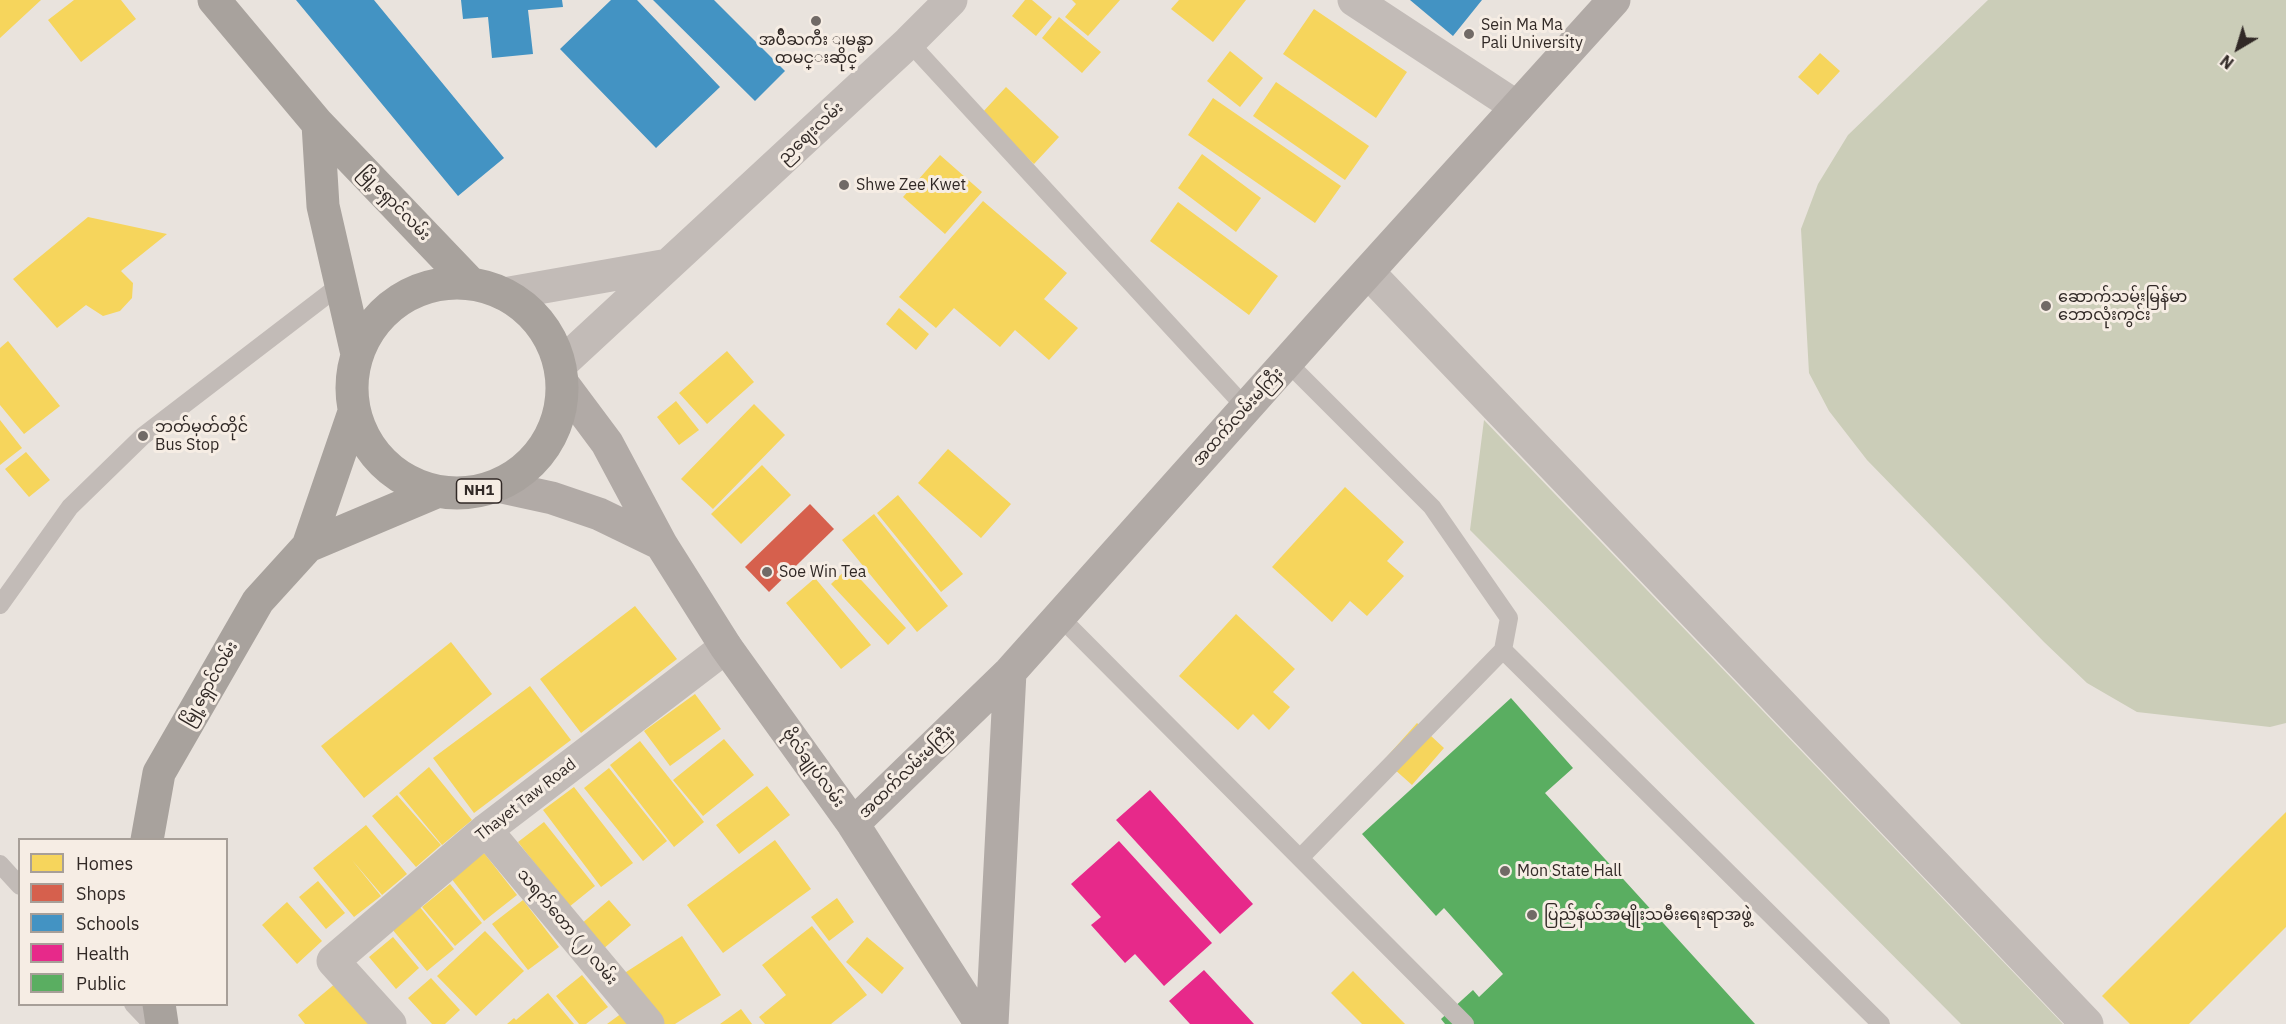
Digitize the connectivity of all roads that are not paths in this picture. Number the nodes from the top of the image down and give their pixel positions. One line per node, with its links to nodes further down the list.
1 (214, 0): 7 (highway, မြို့ရှောင်လမ်း / NH1)
2 (951, 0): 5 (street, ညဈေးလမ်း)
3 (1354, 0): 6 (street)
4 (1614, 0): 6 (main road, အထက်လမ်းမကြီး)
5 (909, 42): 8 (street, ညဈေးလမ်း); 16 (lane)
6 (1518, 107): 9 (main road, အထက်လမ်းမကြီး)
7 (318, 124): 10 (highway, မြို့ရှောင်လမ်း / NH1); 11 (highway, NH1)
8 (668, 265): 12 (street); 15 (street, ညဈေးလမ်း)
9 (1368, 272): 14 (main road, အထက်လမ်းမကြီး); 43 (street)
10 (471, 284): 12 (highway, NH1); 13 (highway, NH1)
11 (340, 285): 13 (highway, NH1); 22 (lane)
12 (504, 294): 15 (highway, NH1)
13 (357, 354): 17 (highway, NH1)
14 (1287, 362): 16 (main road, အထက်လမ်းမကြီး); 25 (lane)
15 (562, 374): 18 (highway, NH1); 20 (main road, ဗိုလ်ချုပ်လမ်း)
16 (1246, 408): 23 (main road, အထက်လမ်းမကြီး)
17 (354, 412): 19 (highway, NH1); 21 (highway, မြို့ရှောင်လမ်း / NH1)
18 (497, 486): 19 (highway, NH1); 20 (main road)
19 (436, 492): 21 (highway, မြို့ရှောင်လမ်း / NH1)
20 (661, 544): 24 (main road, ဗိုလ်ချုပ်လမ်း)
21 (308, 546): 29 (highway, မြို့ရှောင်လမ်း / NH1)
22 (0, 605)
23 (1060, 617): 26 (main road, အထက်လမ်းမကြီး); 30 (lane)
24 (726, 647): 27 (main road, ဗိုလ်ချုပ်လမ်း); 28 (street, Thayet Taw Road)
25 (1503, 650): 30 (lane); 42 (lane)
26 (1010, 672): 27 (main road, အထက်လမ်းမကြီး); 40 (main road)
27 (853, 824): 39 (main road, ဗိုလ်ချုပ်လမ်း)
28 (486, 830): 37 (street, Thayet Taw Road); 38 (street, သရက်တော (၂) လမ်း)
29 (147, 838)
30 (1300, 858): 41 (lane)
31 (0, 864): 32 (lane)
32 (18, 884)
33 (134, 1006): 35 (lane)
34 (159, 1006): 36 (highway)
35 (152, 1024)
36 (162, 1024)
37 (390, 1024)
38 (648, 1024)
39 (981, 1024)
40 (992, 1024)
41 (1465, 1024)
42 (1881, 1024)
43 (2087, 1024)

